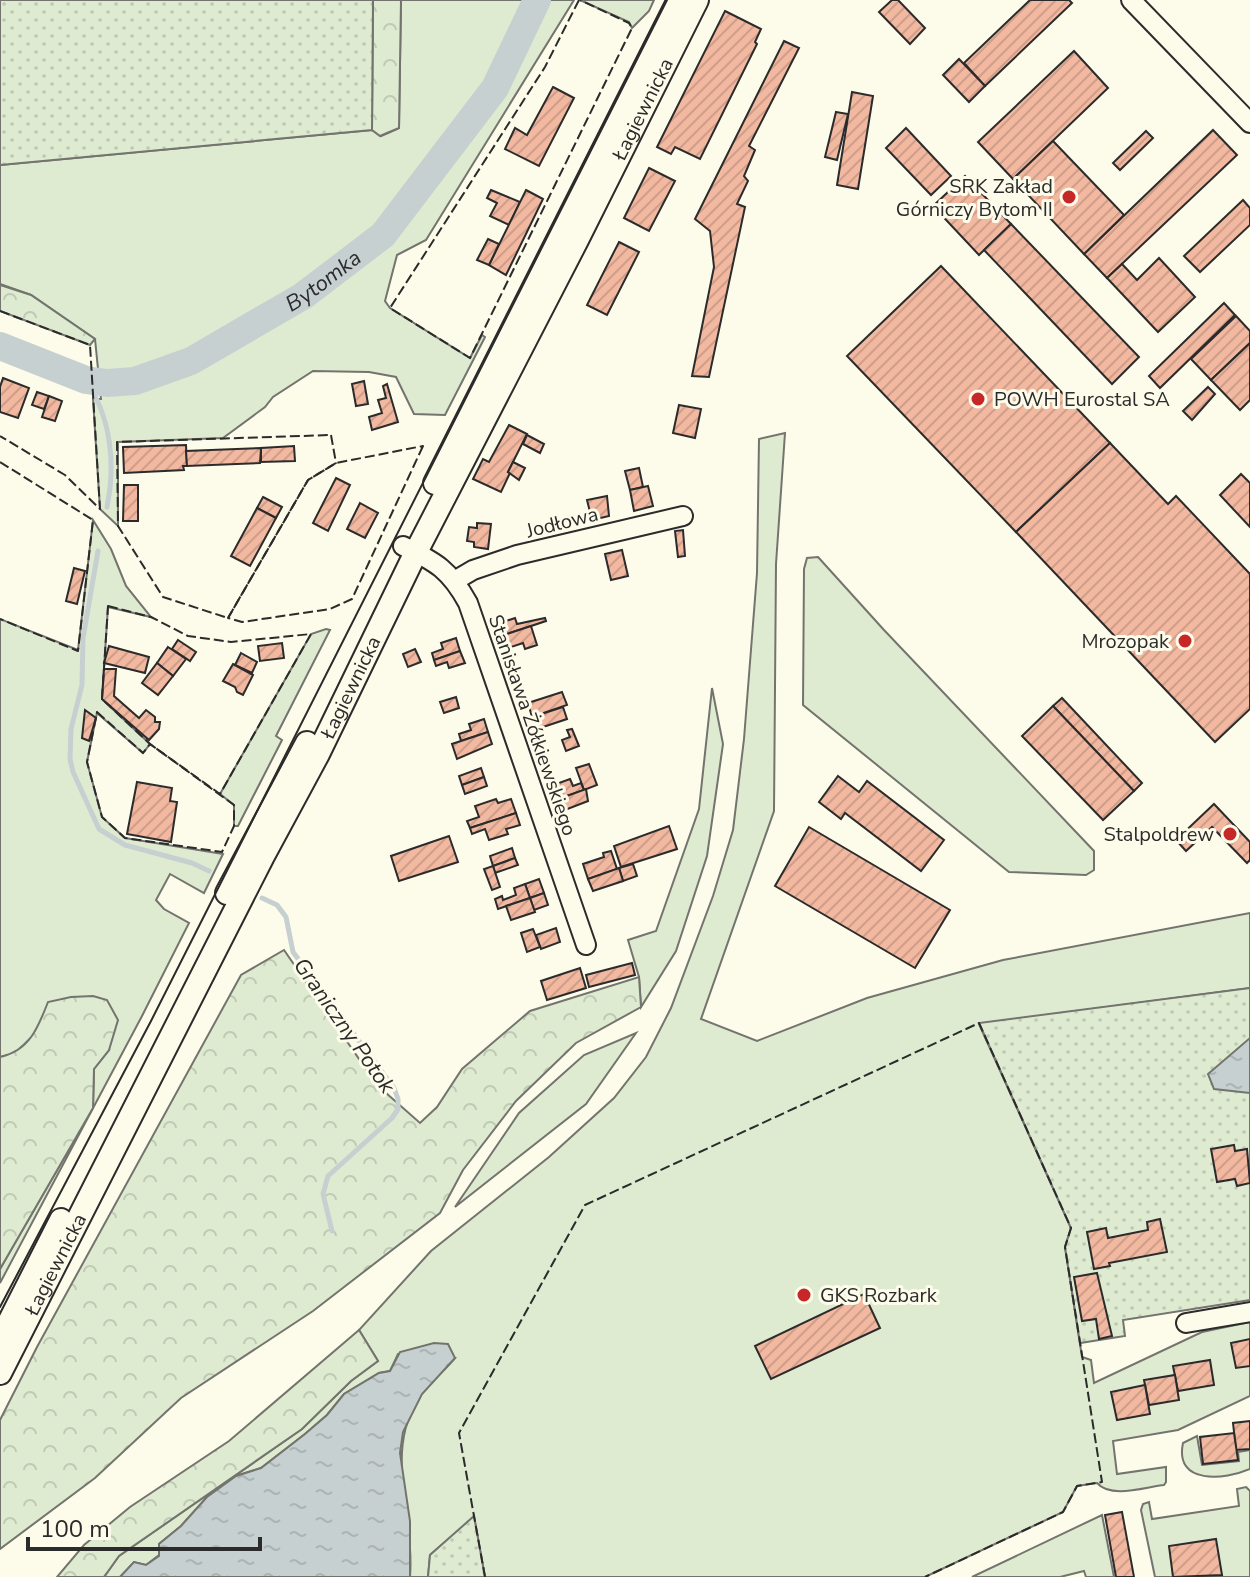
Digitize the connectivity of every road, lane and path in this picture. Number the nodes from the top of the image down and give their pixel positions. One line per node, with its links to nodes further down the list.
1 (679, 0): 6 (main road, Łagiewnicka)
2 (697, 0): 6 (main road, Łagiewnicka)
3 (1131, 0): 4 (street)
4 (1250, 123)
5 (683, 516): 7 (street, Jodłowa)
6 (410, 549): 7 (street, Stanisława Żółkiewskiego); 11 (main road, Łagiewnicka); 12 (main road, Łagiewnicka)
7 (456, 580): 8 (street, Stanisława Żółkiewskiego)
8 (586, 945)
9 (1250, 1312): 10 (street)
10 (1186, 1323)
11 (0, 1340)
12 (0, 1373)

